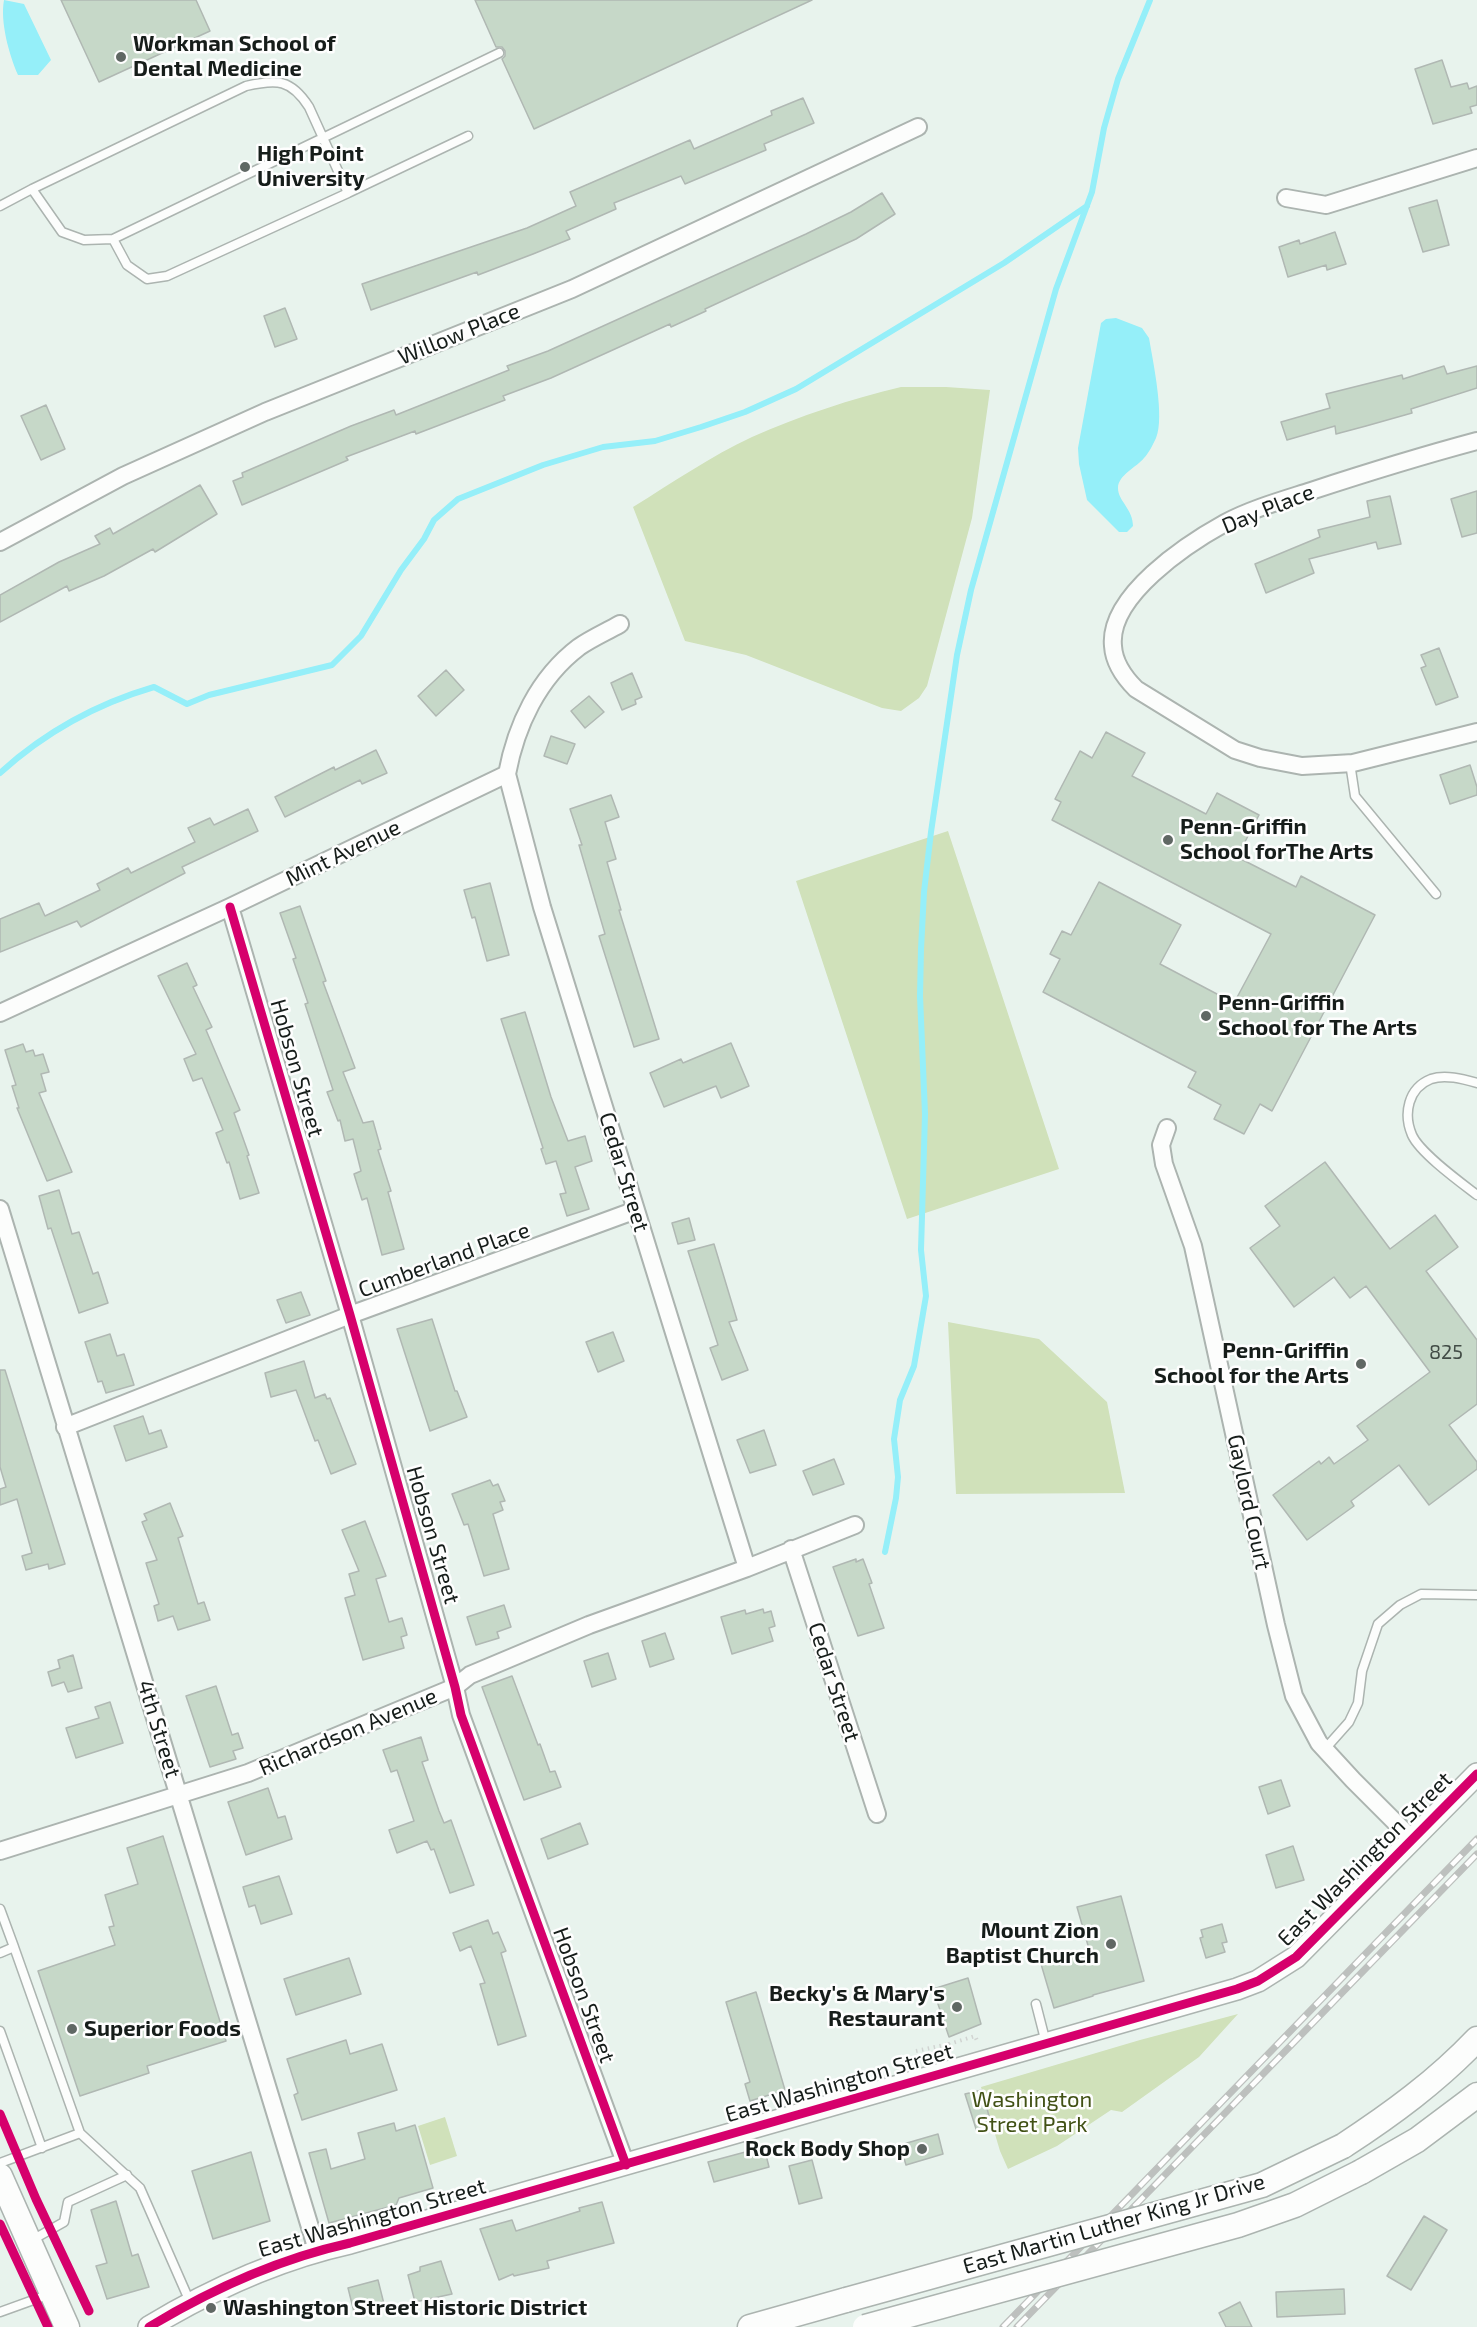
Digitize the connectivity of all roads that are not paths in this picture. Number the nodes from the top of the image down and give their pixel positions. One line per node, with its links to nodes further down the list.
1 (499, 53): 4 (lane)
2 (918, 127): 12 (street, Willow Place)
3 (468, 136): 7 (lane)
4 (324, 139): 6 (lane); 7 (lane); 10 (lane)
5 (1477, 158): 8 (street)
6 (32, 189): 9 (lane); 10 (lane)
7 (348, 193): 10 (lane)
8 (1286, 198)
9 (0, 206)
10 (113, 238)
11 (1477, 441): 15 (street, Day Place)
12 (0, 542)
13 (620, 624): 16 (street)
14 (1477, 732): 15 (street)
15 (1350, 763): 17 (lane)
16 (507, 774): 18 (street, Mint Avenue); 24 (street, Cedar Street)
17 (1436, 894)
18 (230, 907): 19 (street, Mint Avenue); 25 (street, Hobson Street)
19 (0, 1013)
20 (1477, 1083): 22 (lane)
21 (1167, 1128): 32 (street, Gaylord Court)
22 (1477, 1195)
23 (0, 1209): 26 (street, 4th Street)
24 (636, 1210): 25 (street, Cumberland Place); 29 (street, Cedar Street)
25 (350, 1315): 26 (street, Cumberland Place); 31 (street, Hobson Street)
26 (65, 1427): 34 (street, 4th Street)
27 (855, 1525): 28 (street, Richardson Avenue)
28 (791, 1549): 29 (street, Richardson Avenue); 35 (street, Cedar Street)
29 (747, 1568): 31 (street, Richardson Avenue)
30 (1477, 1595): 32 (lane)
31 (455, 1687): 34 (street, Richardson Avenue); 49 (street, Hobson Street)
32 (1325, 1749): 36 (street, Gaylord Court)
33 (1477, 1774): 36 (street, East Washington Street)
34 (180, 1796): 37 (street, Richardson Avenue); 53 (street, 4th Street)
35 (877, 1814)
36 (1412, 1839): 44 (street, East Washington Street)
37 (0, 1851)
38 (0, 1909): 39 (lane)
39 (14, 1947): 40 (lane); 46 (lane)
40 (0, 1953)
41 (1036, 2004): 44 (lane)
42 (0, 2031): 47 (lane)
43 (1477, 2039): 59 (main road, East Martin Luther King Jr Drive, bridge)
44 (1046, 2044): 49 (street, East Washington Street)
45 (1477, 2095): 60 (main road, East Martin Luther King Jr Drive, bridge)
46 (80, 2133): 47 (lane); 50 (lane)
47 (42, 2148): 48 (lane)
48 (0, 2163)
49 (626, 2165): 53 (street, East Washington Street)
50 (127, 2175): 52 (lane); 55 (lane)
51 (0, 2176): 52 (main road)
52 (28, 2241): 54 (main road)
53 (317, 2250): 55 (street, East Washington Street)
54 (52, 2294): 56 (lane); 57 (main road)
55 (190, 2302): 58 (street, East Washington Street)
56 (0, 2312)
57 (68, 2327)
58 (149, 2327)
59 (750, 2327)
60 (866, 2327)

